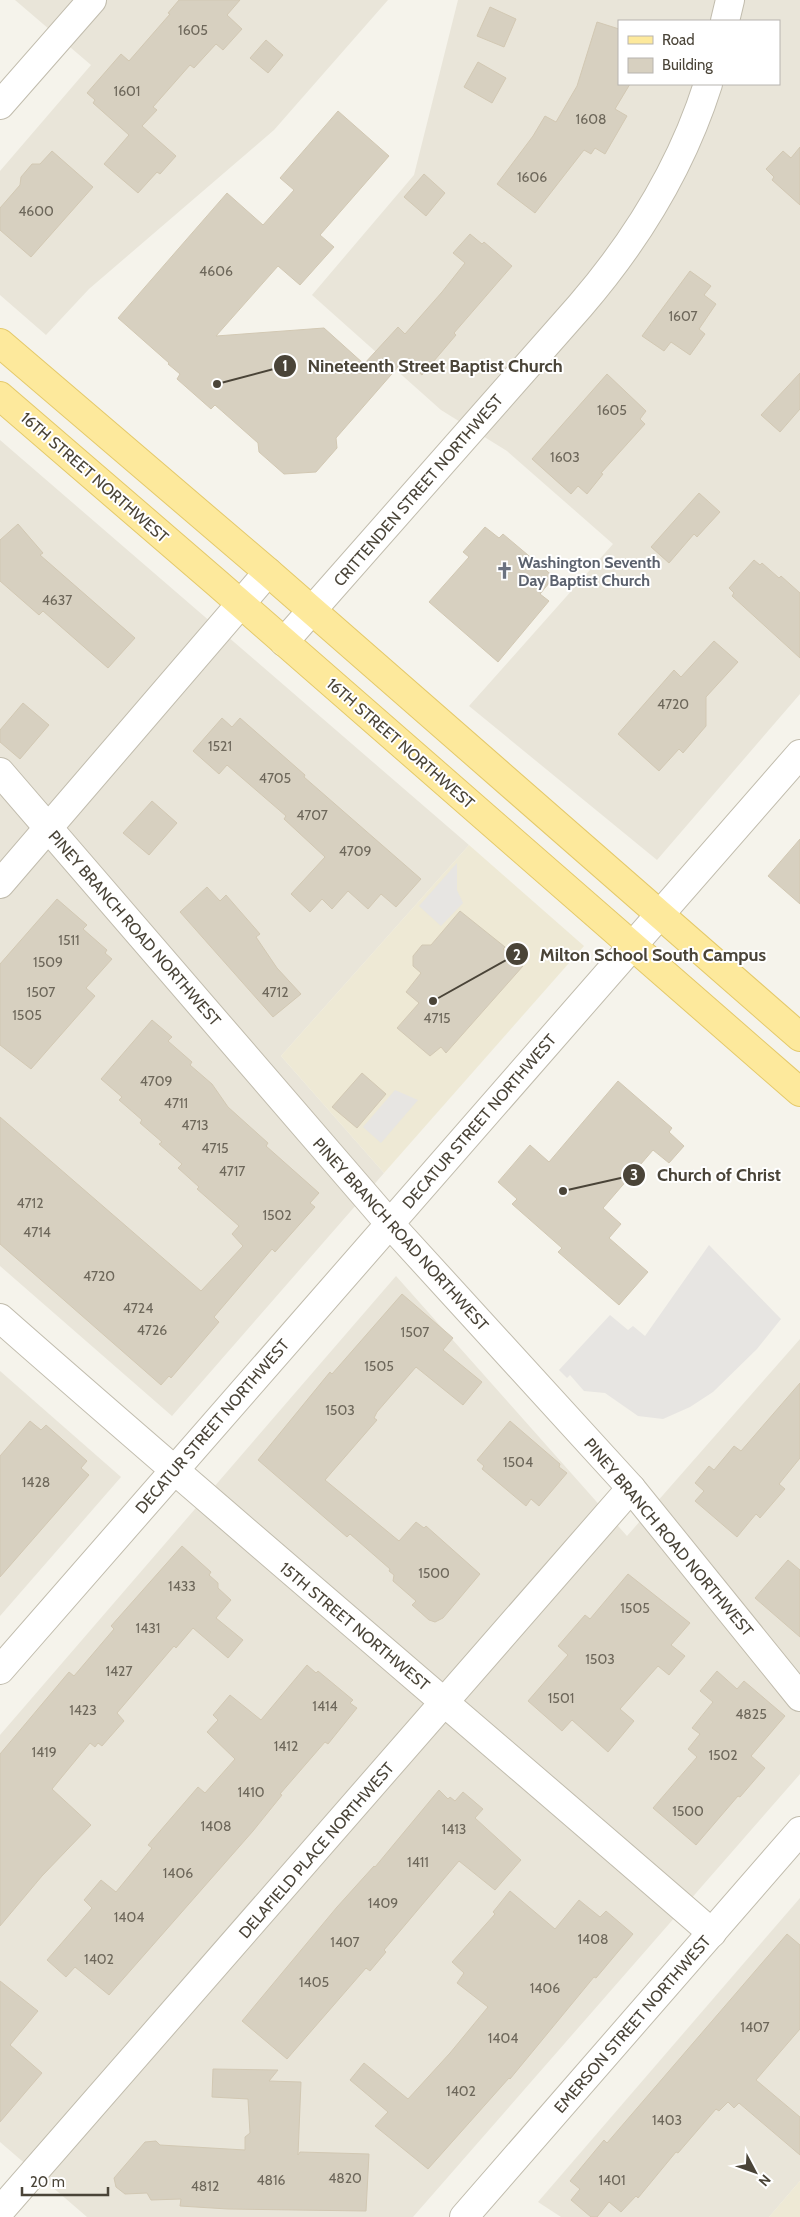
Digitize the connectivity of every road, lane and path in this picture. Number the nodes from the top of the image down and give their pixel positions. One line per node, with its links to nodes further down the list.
1 (92, 0): 5 (street)
2 (730, 0): 3 (street)
3 (725, 20)
4 (708, 85): 10 (street, CRITTENDEN STREET NORTHWEST)
5 (0, 105)
6 (0, 343): 8 (main road)
7 (0, 396): 9 (main road, 16TH STREET NORTHWEST)
8 (268, 572): 9 (street); 10 (main road)
9 (240, 603): 11 (main road, 16TH STREET NORTHWEST); 14 (street)
10 (311, 611): 11 (street, CRITTENDEN STREET NORTHWEST); 16 (main road)
11 (284, 642): 17 (main road, 16TH STREET NORTHWEST)
12 (800, 754): 16 (street, DECATUR STREET NORTHWEST)
13 (0, 772): 14 (street, PINEY BRANCH ROAD NORTHWEST)
14 (49, 828): 15 (street); 20 (street, PINEY BRANCH ROAD NORTHWEST)
15 (0, 884)
16 (660, 916): 17 (street, DECATUR STREET NORTHWEST); 18 (main road)
17 (633, 947): 19 (main road, 16TH STREET NORTHWEST); 20 (street, DECATUR STREET NORTHWEST)
18 (800, 1037)
19 (800, 1092)
20 (389, 1223): 22 (street, DECATUR STREET NORTHWEST); 23 (street, PINEY BRANCH ROAD NORTHWEST)
21 (0, 1318): 22 (street, 15TH STREET NORTHWEST)
22 (173, 1471): 24 (street, DECATUR STREET NORTHWEST); 26 (street, 15TH STREET NORTHWEST)
23 (631, 1488): 25 (street, PINEY BRANCH ROAD NORTHWEST); 26 (street, DELAFIELD PLACE NORTHWEST)
24 (0, 1670)
25 (800, 1697)
26 (444, 1702): 28 (street, 15TH STREET NORTHWEST); 29 (street, DELAFIELD PLACE NORTHWEST)
27 (800, 1831): 28 (street, EMERSON STREET NORTHWEST)
28 (712, 1933): 31 (street, EMERSON STREET NORTHWEST)
29 (0, 2211): 30 (street)
30 (8, 2217)
31 (464, 2217)

